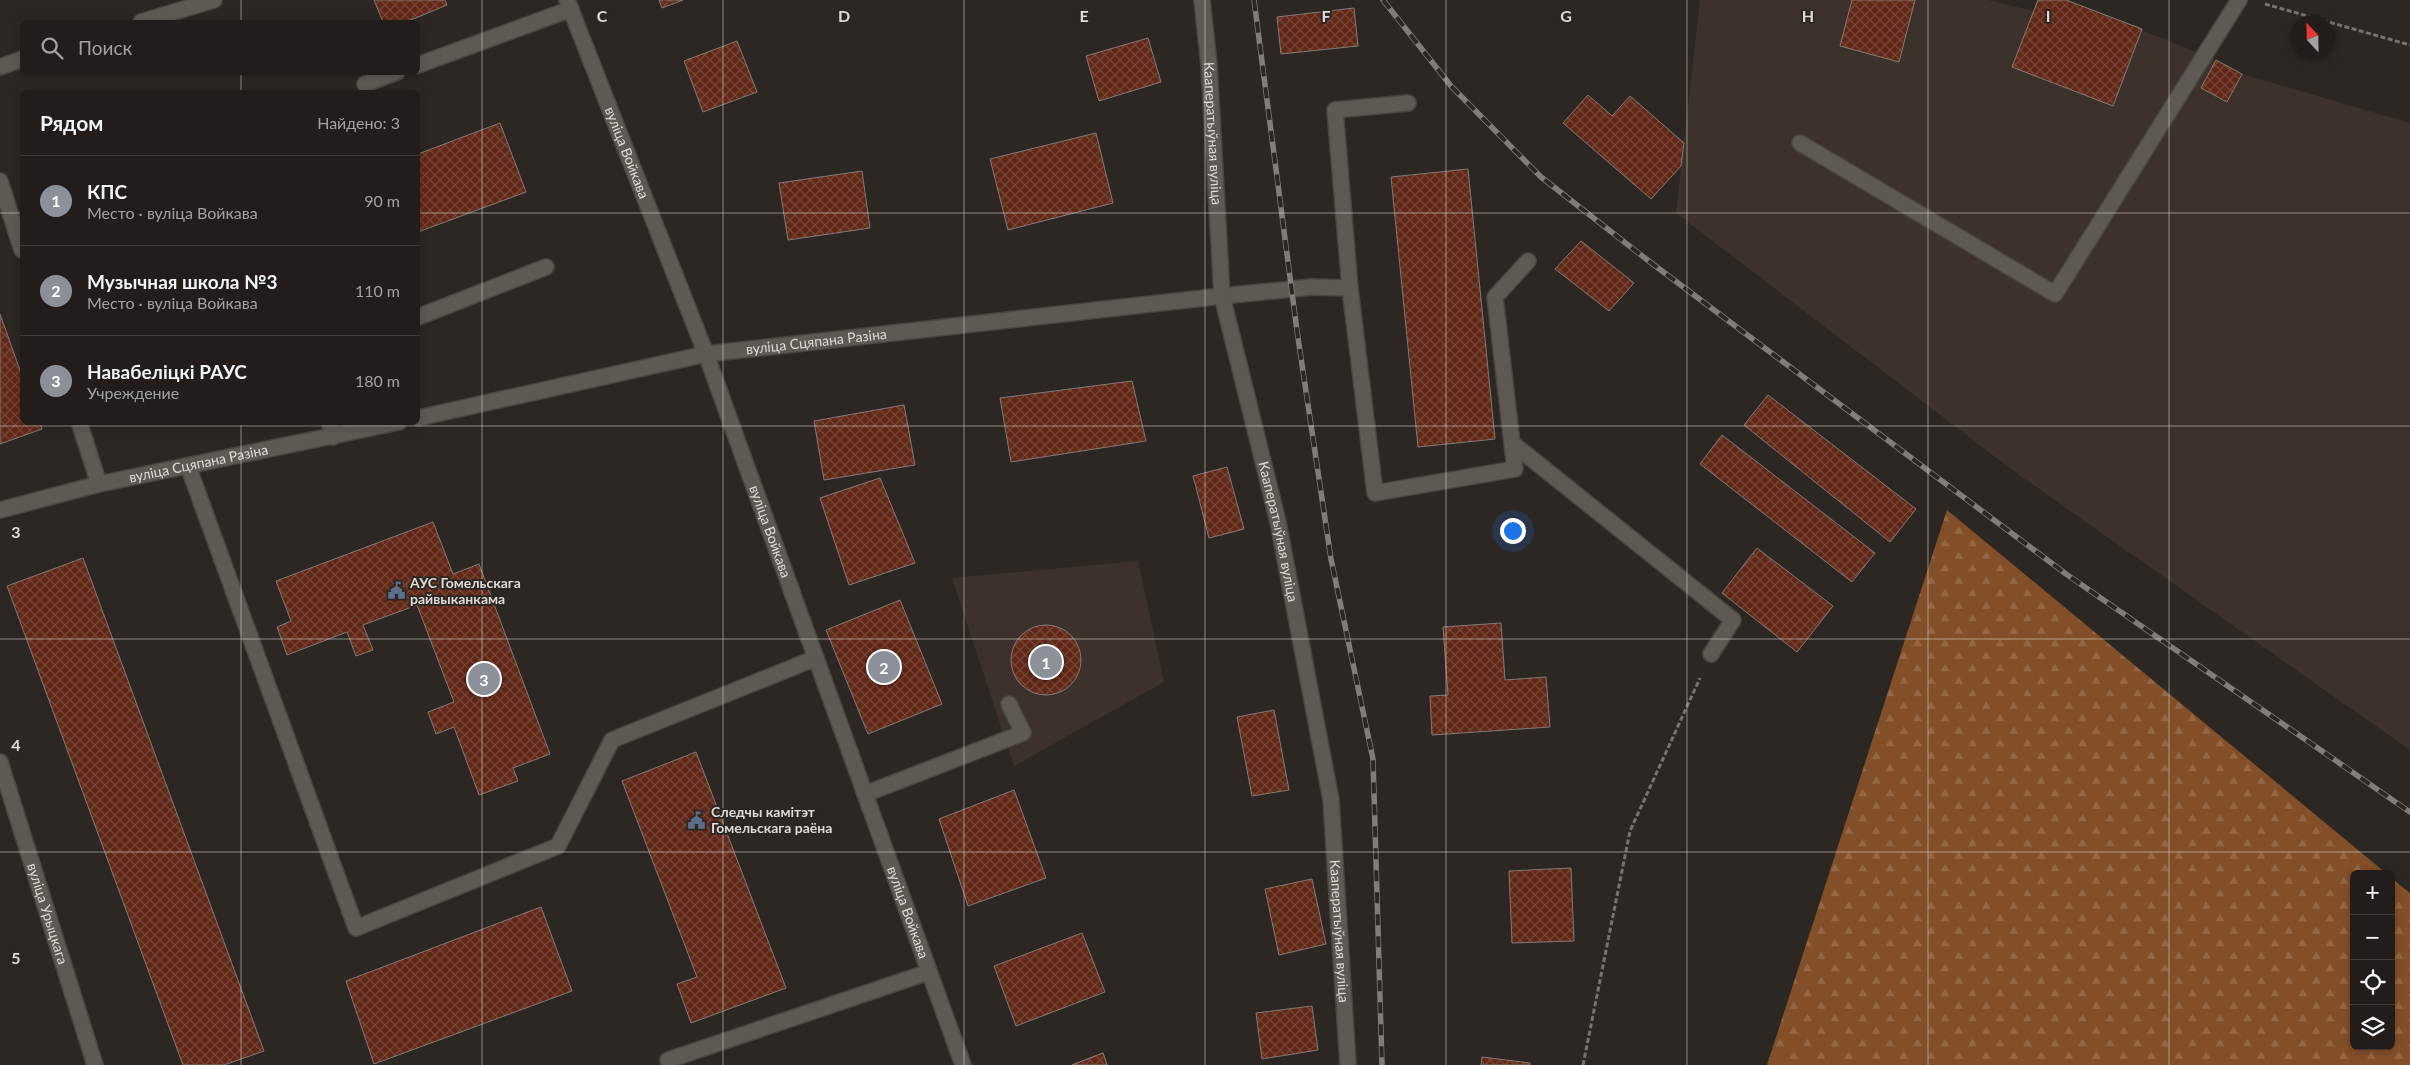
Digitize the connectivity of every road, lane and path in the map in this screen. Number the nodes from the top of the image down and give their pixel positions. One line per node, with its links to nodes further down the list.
1 (214, 0): 6 (street)
2 (1202, 0): 20 (street, Кааператыўная вуліца)
3 (2239, 0): 14 (street)
4 (2260, 3): 7 (path)
5 (569, 4): 9 (street); 22 (street, вуліца Войкава)
6 (148, 20)
7 (2410, 45)
8 (20, 60): 10 (street)
9 (420, 64)
10 (0, 67)
11 (389, 75): 12 (street)
12 (365, 84)
13 (1408, 103): 19 (street)
14 (1800, 144)
15 (0, 181): 16 (street)
16 (20, 244)
17 (1528, 261): 27 (street)
18 (546, 267): 21 (street)
19 (1350, 288): 20 (street, вуліца Сцяпана Разіна); 27 (street)
20 (1222, 296): 22 (street, вуліца Сцяпана Разіна); 40 (street, Кааператыўная вуліца)
21 (420, 316)
22 (706, 354): 23 (street, вуліца Сцяпана Разіна); 32 (street, вуліца Войкава)
23 (420, 418)
24 (80, 425): 29 (street)
25 (374, 425): 26 (street, вуліца Сцяпана Разіна)
26 (331, 430): 28 (street, вуліца Сцяпана Разіна)
27 (1512, 442): 31 (street)
28 (188, 466): 29 (street, вуліца Сцяпана Разіна); 32 (street)
29 (99, 484): 30 (street, вуліца Сцяпана Разіна)
30 (0, 510)
31 (1711, 654): 41 (path)
32 (816, 658): 35 (street, вуліца Войкава)
33 (1009, 704): 35 (street)
34 (0, 762): 38 (street, вуліца Урыцкага)
35 (865, 794): 36 (street, вуліца Войкава)
36 (929, 972): 37 (street); 39 (street, вуліца Войкава)
37 (668, 1060)
38 (95, 1065)
39 (963, 1065)
40 (1348, 1065)
41 (1583, 1065)

